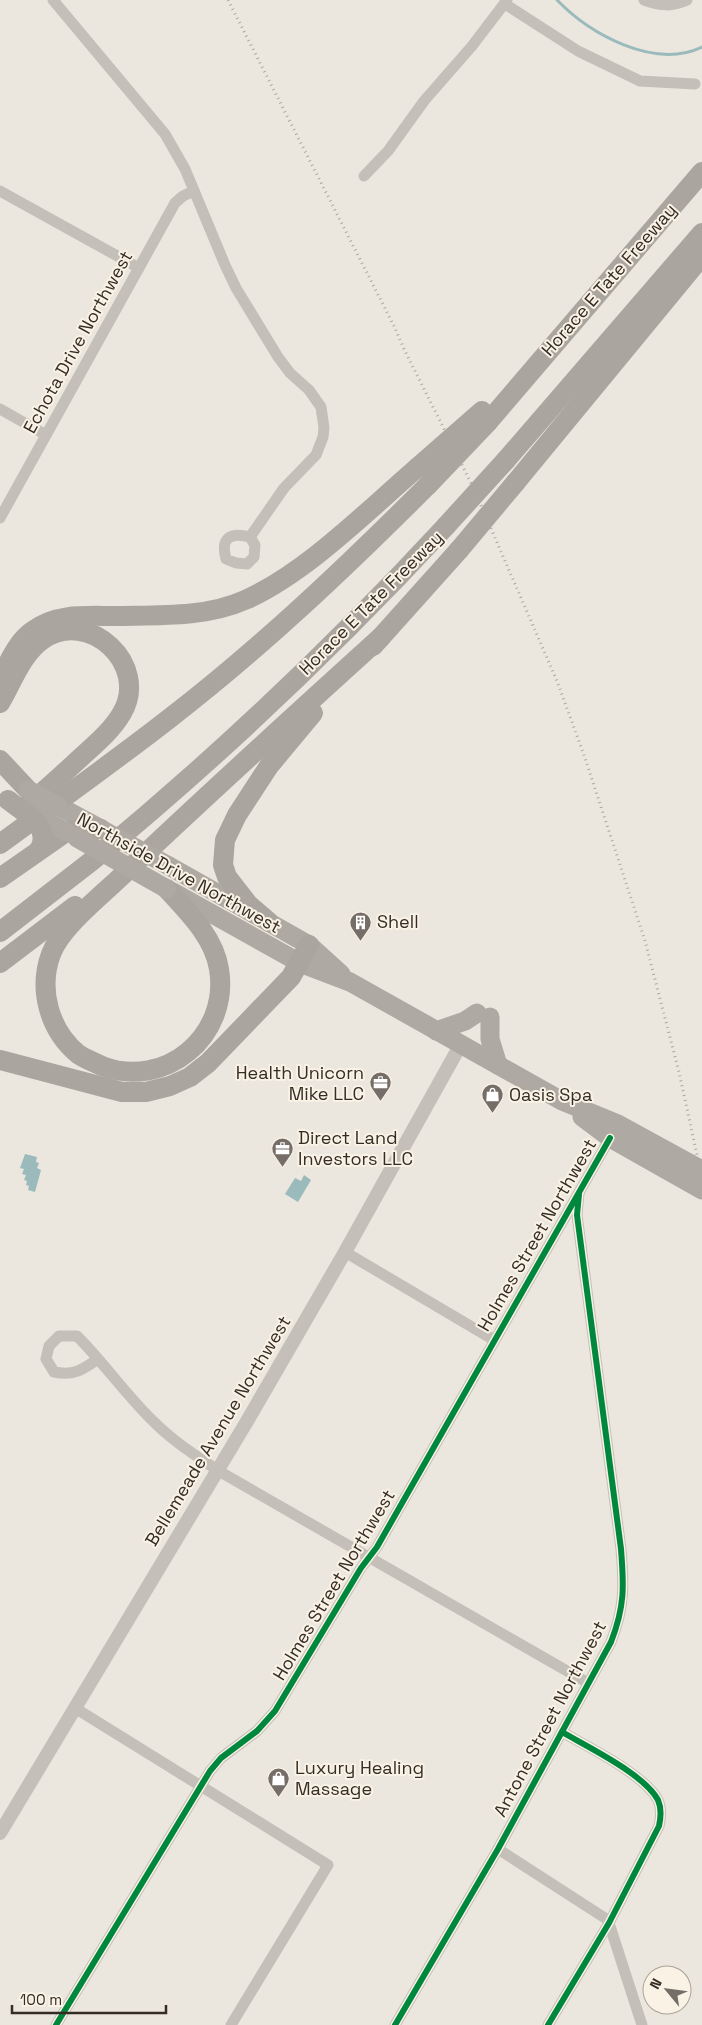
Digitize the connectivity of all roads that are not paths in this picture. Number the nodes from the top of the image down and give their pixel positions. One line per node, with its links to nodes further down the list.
1 (53, 0): 9 (street)
2 (644, 0): 3 (street)
3 (687, 0)
4 (506, 2): 5 (street); 7 (street)
5 (695, 84)
6 (702, 172): 14 (highway, Horace E Tate Freeway)
7 (364, 176)
8 (0, 190): 12 (street)
9 (194, 191): 12 (street, Echota Drive Northwest); 17 (street)
10 (702, 233): 34 (highway, Horace E Tate Freeway, bridge)
11 (702, 256): 18 (highway, bridge)
12 (139, 268): 15 (street, Echota Drive Northwest)
13 (0, 409): 15 (street)
14 (485, 416): 19 (highway, bridge); 27 (highway, Horace E Tate Freeway, bridge)
15 (46, 435): 16 (street, Echota Drive Northwest)
16 (0, 518)
17 (250, 537)
18 (381, 637): 28 (highway); 33 (highway)
19 (0, 679)
20 (0, 703): 24 (highway)
21 (0, 760): 22 (highway)
22 (10, 786): 23 (highway, Northside Drive Northwest, bridge); 26 (highway, Northside Drive Northwest, bridge); 29 (highway, bridge)
23 (58, 806): 25 (highway, Northside Drive Northwest); 26 (highway)
24 (0, 829)
25 (101, 829): 26 (highway); 33 (highway, Northside Drive Northwest, bridge)
26 (69, 839): 29 (highway); 31 (highway, Northside Drive Northwest, bridge); 32 (highway)
27 (0, 844)
28 (152, 847): 31 (highway); 36 (highway)
29 (40, 848): 30 (highway)
30 (0, 878)
31 (167, 889): 35 (highway, Northside Drive Northwest)
32 (0, 893)
33 (269, 922): 35 (highway, Northside Drive Northwest)
34 (0, 932)
35 (305, 954): 37 (highway, Northside Drive Northwest); 39 (highway)
36 (0, 964)
37 (436, 1031): 38 (highway, Northside Drive Northwest); 40 (highway)
38 (461, 1044): 40 (highway, Northside Drive Northwest); 46 (street, Bellemeade Avenue Northwest)
39 (0, 1060)
40 (498, 1065): 41 (highway, Northside Drive Northwest)
41 (562, 1101): 42 (highway, Northside Drive Northwest); 43 (highway, Northside Drive Northwest)
42 (610, 1138): 44 (highway, Northside Drive Northwest); 45 (street, Holmes Street Northwest)
43 (702, 1170)
44 (702, 1190)
45 (579, 1191): 47 (street, Holmes Street Northwest); 51 (street, Antone Street Northwest)
46 (345, 1252): 47 (street); 49 (street, Bellemeade Avenue Northwest)
47 (494, 1340): 50 (street, Holmes Street Northwest)
48 (98, 1359): 49 (street)
49 (217, 1470): 50 (street); 52 (street, Bellemeade Avenue Northwest)
50 (369, 1558): 51 (street); 54 (street, Holmes Street Northwest)
51 (588, 1684): 53 (street, Antone Street Northwest)
52 (75, 1708): 54 (street); 55 (street, Bellemeade Avenue Northwest)
53 (562, 1732): 56 (street, Antone Street Northwest); 57 (street)
54 (200, 1786): 58 (street, Holmes Street Northwest); 59 (street)
55 (0, 1832)
56 (498, 1849): 57 (street); 60 (street, Antone Street Northwest)
57 (609, 1923): 61 (street); 62 (street)
58 (56, 2025)
59 (232, 2025)
60 (395, 2025)
61 (548, 2025)
62 (642, 2025)

